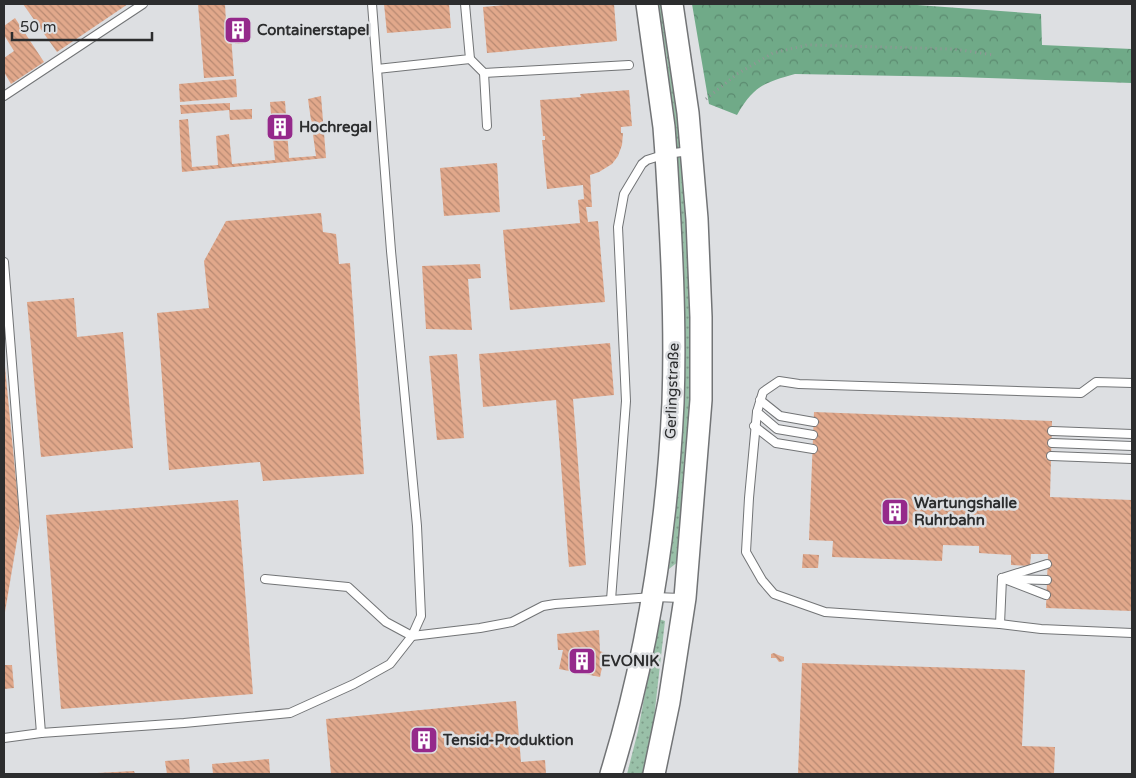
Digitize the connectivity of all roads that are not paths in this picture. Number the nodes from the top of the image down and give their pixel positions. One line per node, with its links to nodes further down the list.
1 (143, 4): 10 (lane)
2 (372, 4): 8 (lane)
3 (465, 4): 6 (lane)
4 (647, 4): 13 (main road, Gerlingstraße)
5 (672, 4): 12 (main road, Gerlingstraße)
6 (470, 59): 8 (lane); 9 (lane)
7 (629, 65): 9 (lane)
8 (377, 69): 38 (lane)
9 (484, 73): 11 (lane)
10 (4, 96)
11 (487, 126)
12 (691, 151): 13 (lane); 34 (main road, Gerlingstraße)
13 (666, 154): 33 (main road, Gerlingstraße); 35 (lane)
14 (4, 262): 39 (lane)
15 (1132, 383): 16 (lane)
16 (760, 400): 17 (lane); 18 (lane)
17 (757, 412): 19 (lane); 22 (lane)
18 (814, 422)
19 (754, 426): 25 (lane); 36 (lane)
20 (1052, 431): 21 (lane)
21 (1132, 434)
22 (813, 435)
23 (1052, 443): 24 (lane)
24 (1132, 446)
25 (813, 449)
26 (1051, 456): 27 (lane)
27 (1132, 459)
28 (1047, 564): 29 (lane)
29 (1002, 578): 31 (lane); 32 (lane); 36 (lane)
30 (265, 579): 38 (lane)
31 (1046, 580)
32 (1046, 595)
33 (653, 597): 34 (lane); 35 (lane); 41 (main road, Gerlingstraße)
34 (684, 598): 42 (main road, Gerlingstraße)
35 (611, 600): 38 (lane)
36 (1000, 624): 37 (lane)
37 (1132, 633)
38 (412, 636): 39 (lane)
39 (42, 733): 40 (lane)
40 (4, 738)
41 (611, 774)
42 (654, 774)

